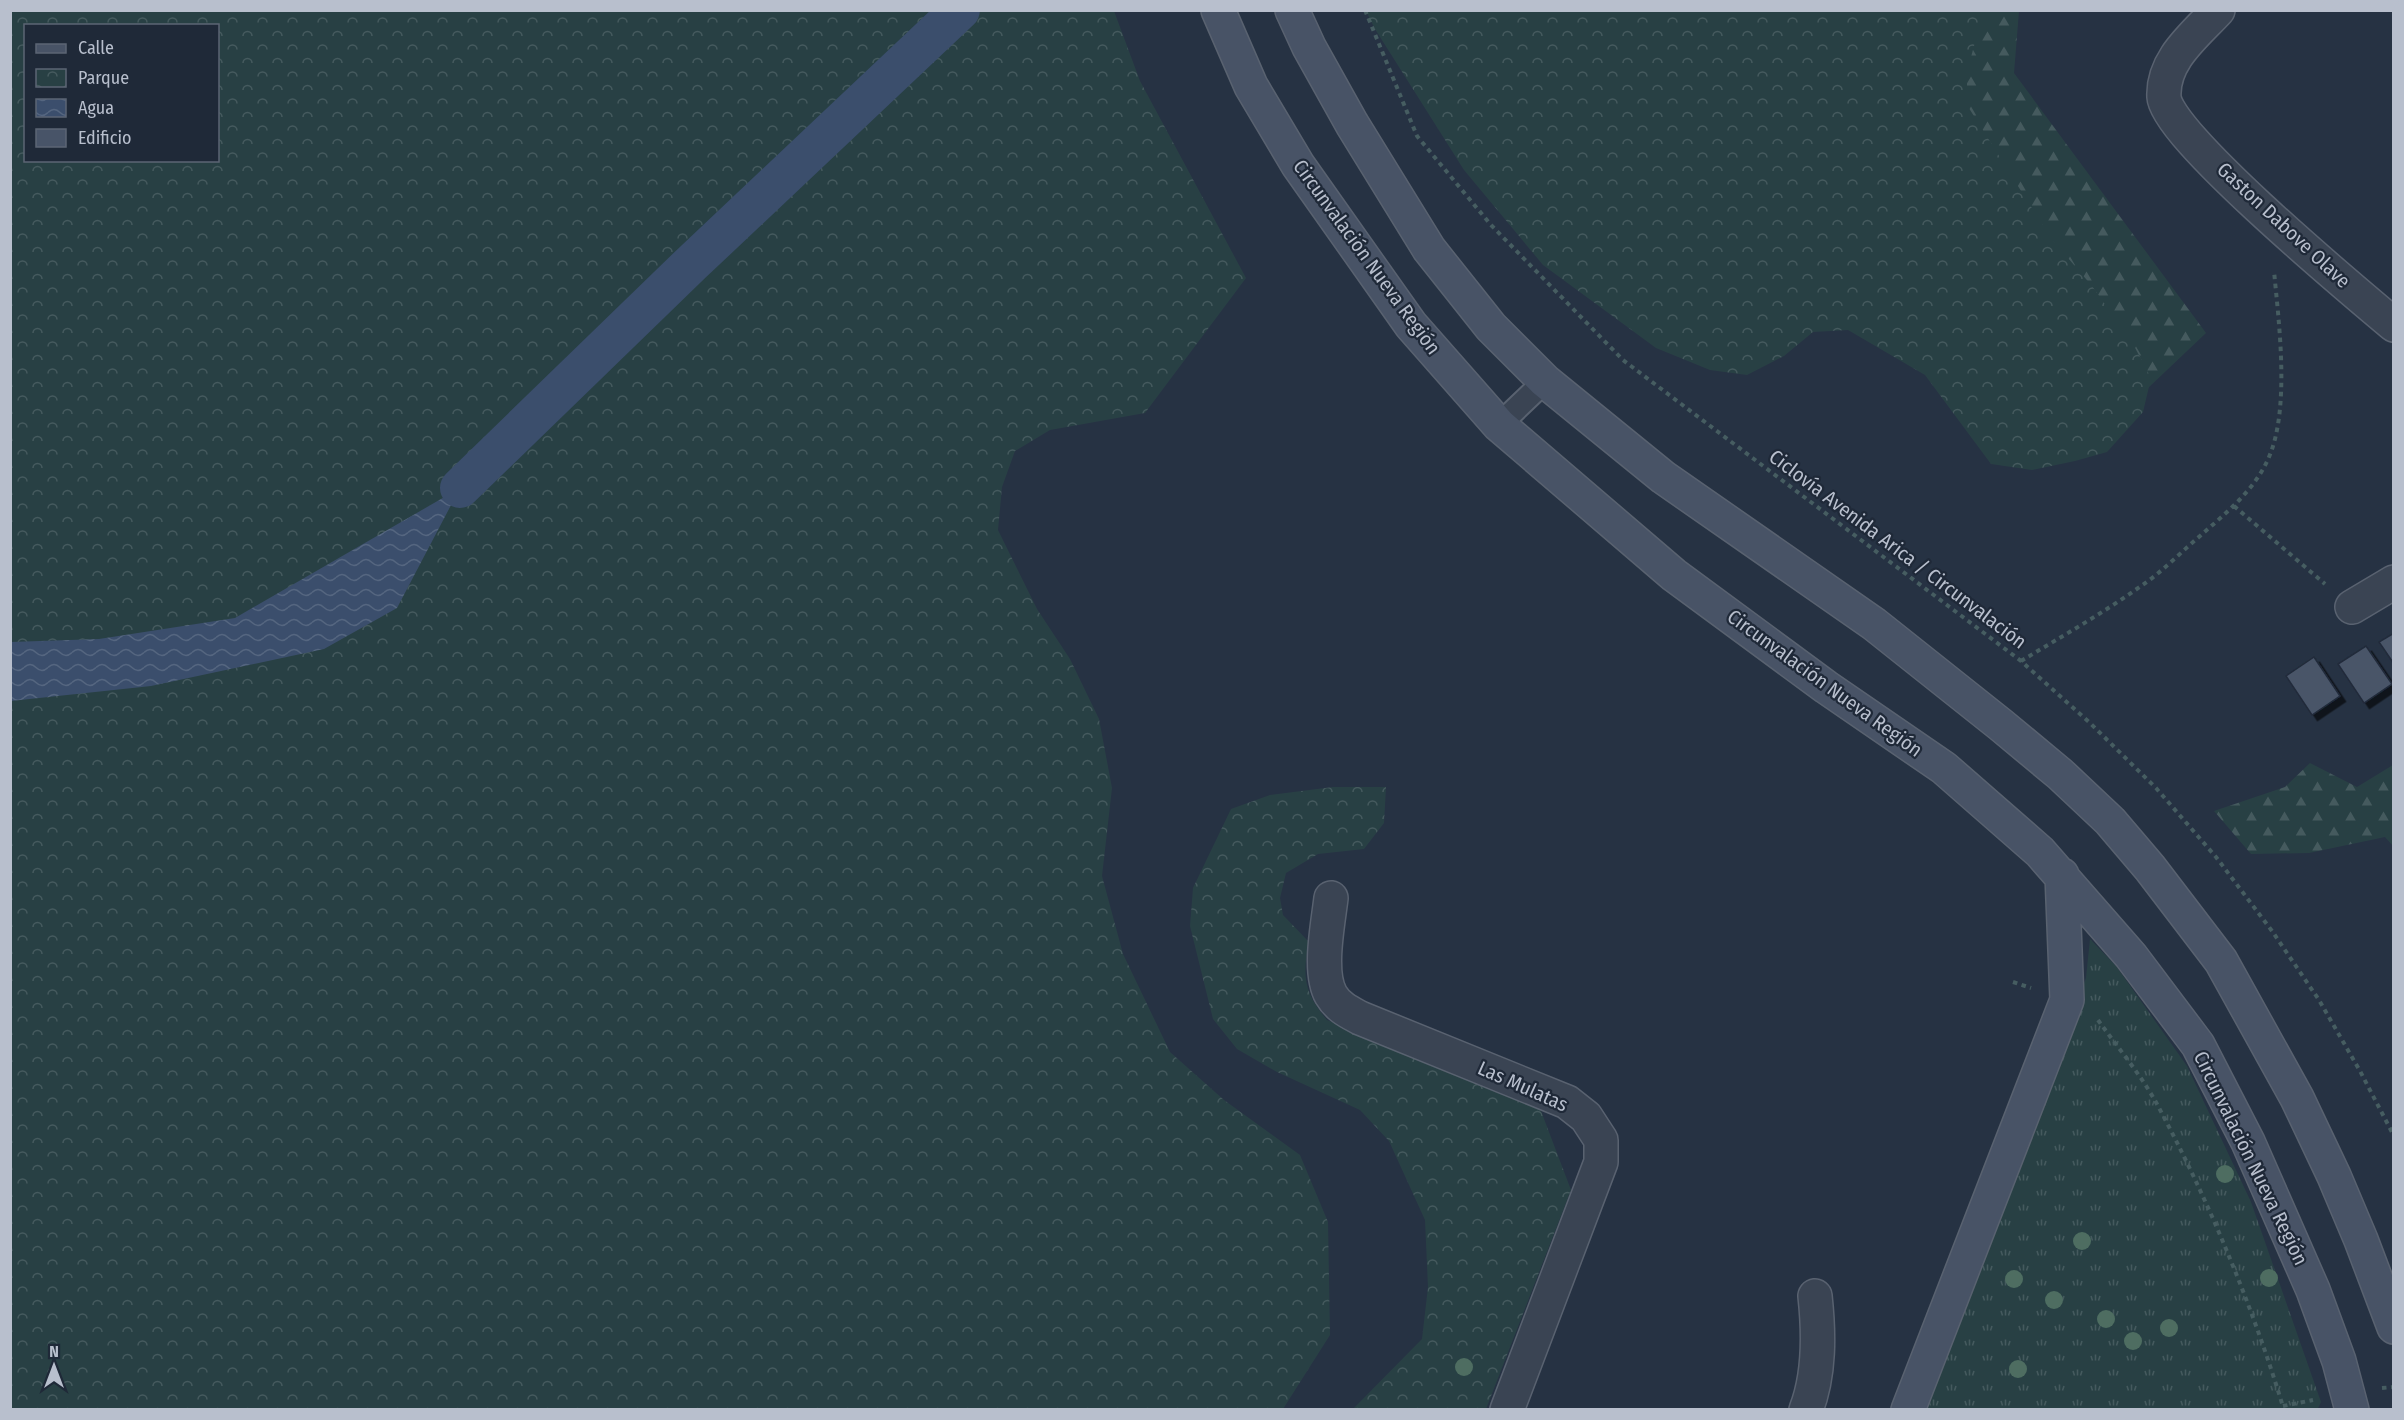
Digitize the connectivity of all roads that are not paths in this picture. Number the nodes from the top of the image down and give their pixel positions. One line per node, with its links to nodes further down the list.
1 (1218, 10): 6 (main road, Circunvalación Nueva Región)
2 (1293, 10): 5 (main road)
3 (2218, 10): 4 (street, Gaston Dabove Olave)
4 (2394, 325)
5 (1545, 381): 6 (lane); 12 (main road)
6 (1499, 425): 9 (main road, Circunvalación Nueva Región)
7 (2394, 582): 8 (street)
8 (2352, 607)
9 (2062, 875): 15 (main road); 16 (main road, Circunvalación Nueva Región)
10 (1330, 898): 13 (street, Las Mulatas)
11 (1815, 1296): 14 (street)
12 (2394, 1327)
13 (1507, 1410)
14 (1806, 1410)
15 (1908, 1410)
16 (2352, 1410)

